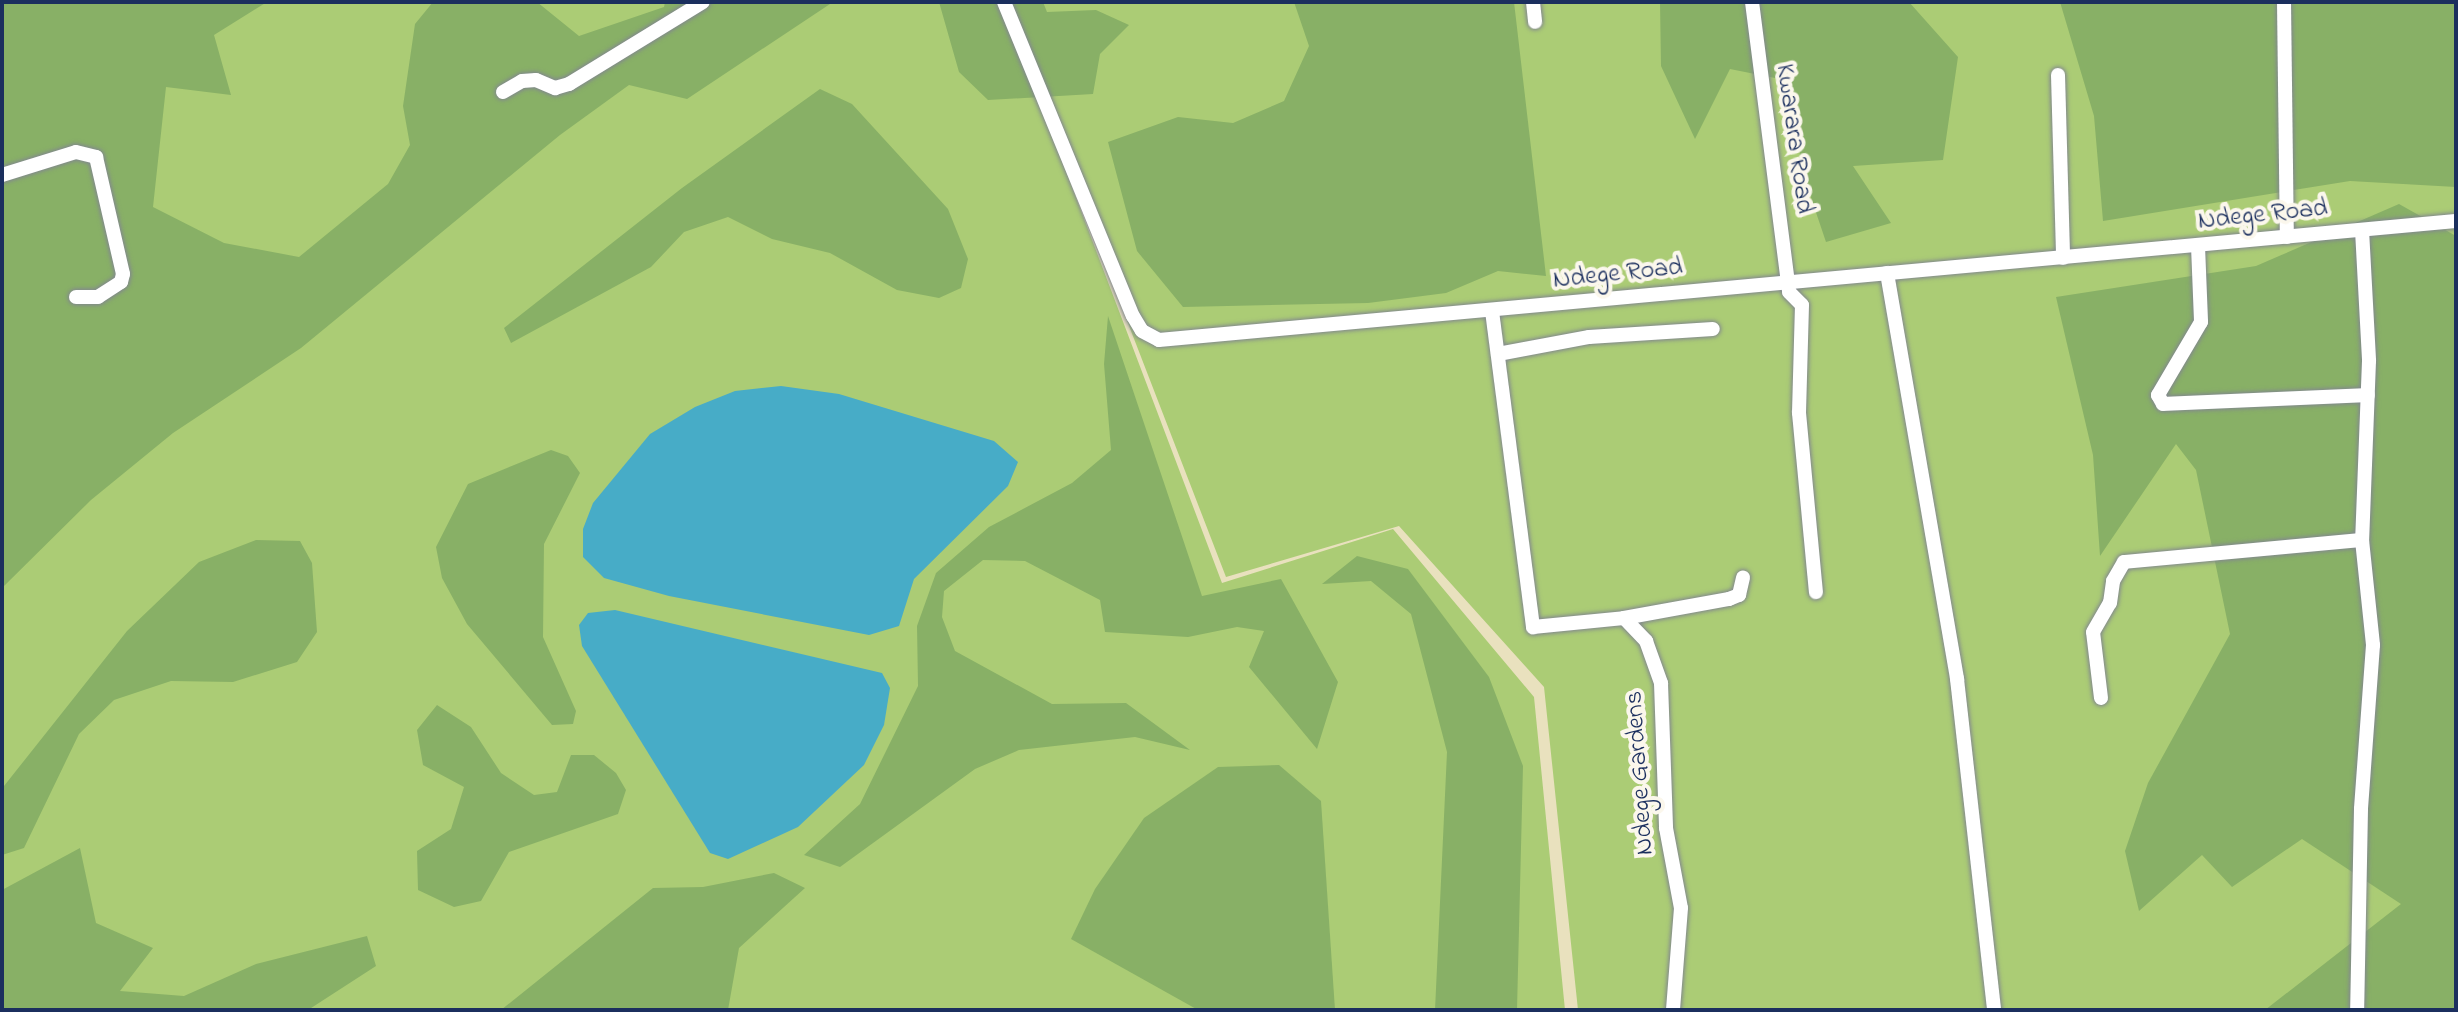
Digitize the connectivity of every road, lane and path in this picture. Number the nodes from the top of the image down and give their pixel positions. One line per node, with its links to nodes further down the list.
1 (703, 2): 8 (street)
2 (1004, 2): 18 (street, Ndege Road)
3 (1533, 2): 6 (street)
4 (1752, 2): 16 (street, Kwarara Road)
5 (2284, 2): 12 (street)
6 (1535, 22)
7 (2058, 75): 14 (street)
8 (503, 92)
9 (2, 175): 17 (street)
10 (2456, 221): 11 (street, Ndege Road)
11 (2362, 230): 12 (street, Ndege Road); 21 (street)
12 (2287, 237): 13 (street, Ndege Road)
13 (2198, 246): 14 (street, Ndege Road); 21 (street)
14 (2063, 258): 15 (street, Ndege Road)
15 (1887, 273): 16 (street, Ndege Road); 28 (street)
16 (1789, 282): 18 (street, Ndege Road); 24 (street, Kwarara Road)
17 (76, 297)
18 (1492, 311): 20 (street)
19 (1713, 329): 20 (street)
20 (1498, 354): 25 (street)
21 (2368, 395): 22 (street)
22 (2362, 540): 26 (street); 29 (street)
23 (1743, 577): 25 (street)
24 (1816, 592)
25 (1624, 618): 27 (street, Ndege Gardens)
26 (2101, 698)
27 (1673, 1010)
28 (1994, 1010)
29 (2357, 1010)

